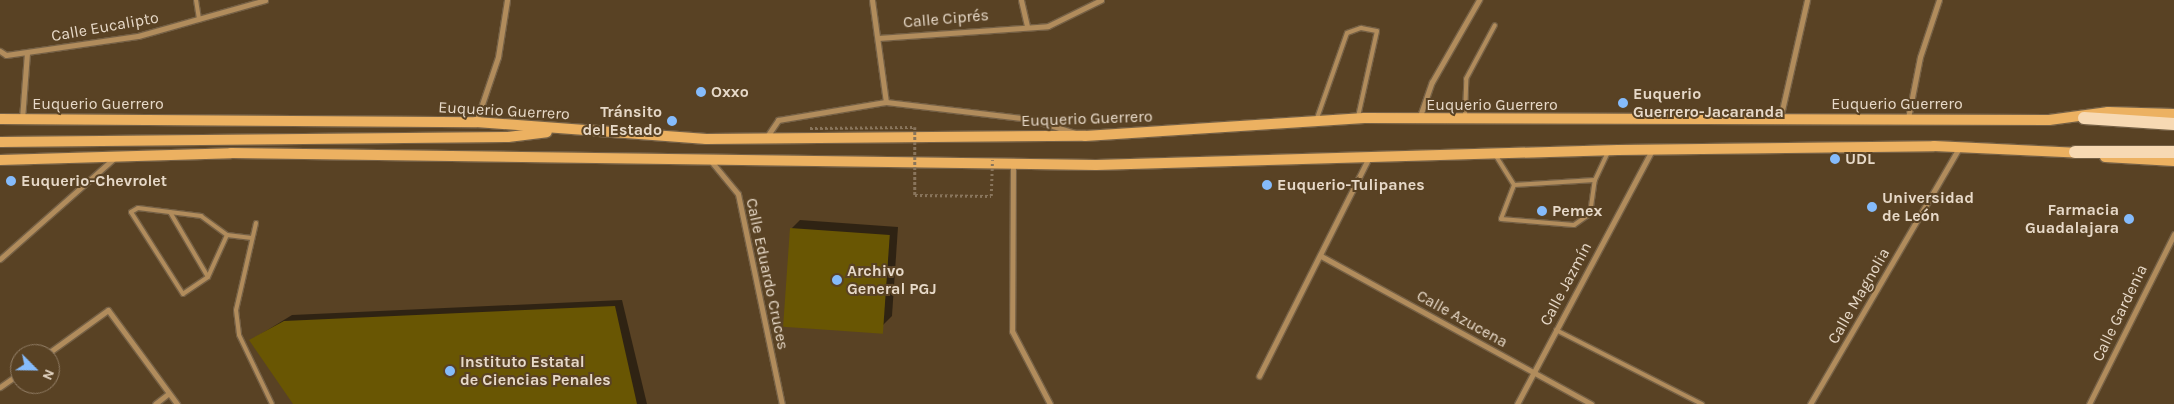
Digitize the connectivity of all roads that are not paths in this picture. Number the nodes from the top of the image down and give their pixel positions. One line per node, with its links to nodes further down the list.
1 (196, 0): 10 (lane)
2 (265, 0): 10 (street, Calle Eucalipto)
3 (507, 0): 26 (street)
4 (872, 0): 13 (street)
5 (1021, 0): 12 (street)
6 (1101, 0): 12 (street, Calle Ciprés)
7 (1479, 0): 23 (street)
8 (1807, 0): 25 (street)
9 (1939, 0): 18 (street)
10 (199, 21): 15 (street, Calle Eucalipto)
11 (1495, 25): 24 (lane)
12 (1027, 26): 13 (street, Calle Ciprés)
13 (878, 38): 16 (street)
14 (0, 51): 15 (street, Calle Eucalipto)
15 (27, 53): 21 (street)
16 (886, 102): 30 (street); 31 (street)
17 (2174, 114): 19 (main road, Euquerio Guerrero)
18 (1908, 118): 19 (main road, Euquerio Guerrero); 25 (main road, Euquerio Guerrero)
19 (2084, 118): 28 (main road)
20 (0, 119): 21 (main road, Euquerio Guerrero)
21 (22, 119): 26 (main road, Euquerio Guerrero)
22 (1358, 119): 23 (main road, Euquerio Guerrero); 27 (main road, Euquerio Guerrero); 27 (lane)
23 (1419, 119): 24 (main road, Euquerio Guerrero)
24 (1465, 119): 25 (main road, Euquerio Guerrero)
25 (1780, 119)
26 (476, 122): 29 (main road, Euquerio Guerrero)
27 (1315, 122): 30 (main road, Euquerio Guerrero)
28 (2174, 124)
29 (571, 129): 31 (main road, Euquerio Guerrero); 33 (main road)
30 (1085, 136): 31 (main road, Euquerio Guerrero)
31 (766, 138)
32 (136, 140): 33 (main road); 34 (main road); 43 (main road)
33 (239, 141): 41 (main road)
34 (0, 142)
35 (1959, 148): 37 (main road); 39 (main road); 71 (street, Calle Magnolia)
36 (1609, 150): 37 (main road); 38 (main road); 48 (lane)
37 (1652, 150): 58 (street, Calle Jazmín)
38 (1494, 152): 42 (main road); 49 (lane)
39 (2075, 152): 40 (main road); 47 (main road)
40 (2174, 152)
41 (231, 153): 43 (main road); 44 (main road)
42 (1370, 155): 46 (main road); 55 (street)
43 (114, 157): 45 (main road); 56 (street)
44 (709, 158): 46 (main road); 66 (street, Calle Eduardo Cruces)
45 (0, 160)
46 (1013, 160): 67 (street)
47 (2174, 161)
48 (1595, 180): 49 (lane); 49 (lane)
49 (1514, 185)
50 (170, 212): 53 (lane); 57 (lane); 57 (lane)
51 (256, 223): 54 (lane)
52 (2174, 234): 72 (street, Calle Gardenia)
53 (227, 235): 54 (lane); 57 (lane)
54 (252, 238): 65 (lane)
55 (1321, 256): 60 (street, Calle Azucena); 61 (street)
56 (0, 259)
57 (208, 277)
58 (1556, 330): 60 (street, Calle Jazmín); 70 (lane)
59 (60, 344): 62 (street)
60 (1534, 372): 68 (street, Calle Jazmín); 69 (street, Calle Azucena)
61 (1259, 376)
62 (168, 394): 63 (street); 64 (street)
63 (154, 404)
64 (177, 404)
65 (272, 404)
66 (782, 404)
67 (1050, 404)
68 (1517, 404)
69 (1591, 404)
70 (1702, 404)
71 (1810, 404)
72 (2089, 404)

